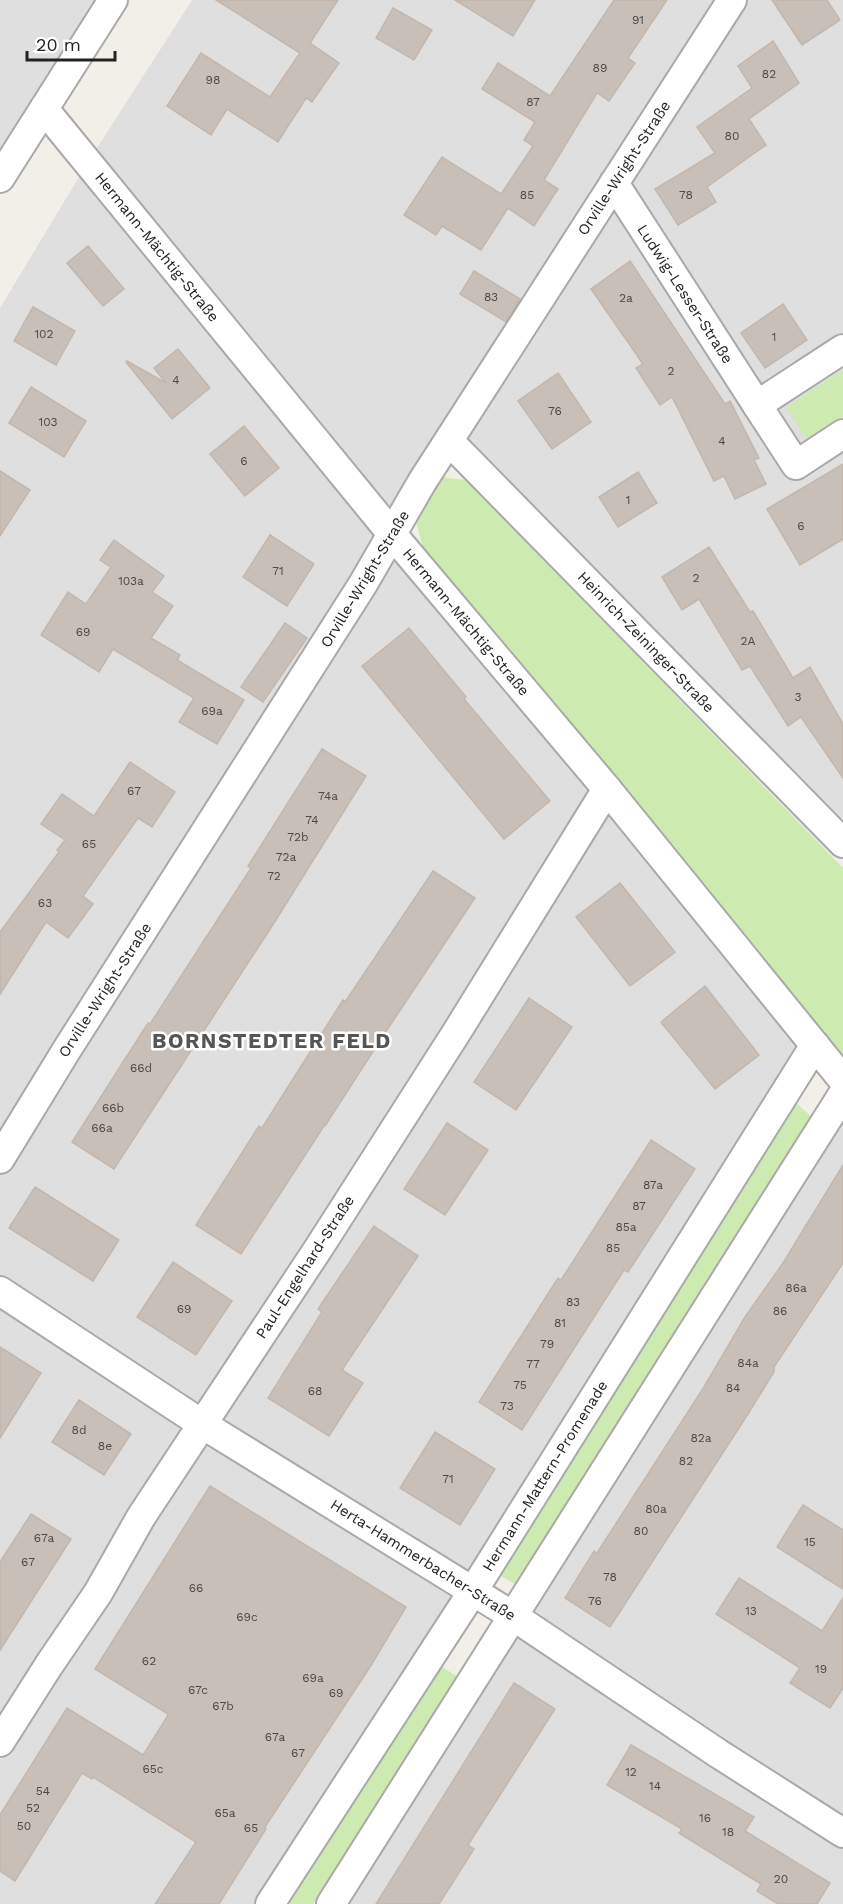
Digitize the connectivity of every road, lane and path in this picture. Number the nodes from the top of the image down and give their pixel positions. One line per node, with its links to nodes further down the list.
1 (112, 0): 3 (street)
2 (732, 0): 5 (street, Orville-Wright-Straße)
3 (44, 109): 4 (street); 10 (street, Hermann-Mächtig-Straße)
4 (0, 178)
5 (614, 183): 7 (street, Ludwig-Lesser-Straße); 9 (street, Orville-Wright-Straße)
6 (843, 349): 7 (street)
7 (757, 405): 8 (street, Ludwig-Lesser-Straße)
8 (843, 434)
9 (449, 441): 10 (street, Orville-Wright-Straße); 12 (street, Heinrich-Zeininger-Straße)
10 (392, 534): 11 (street, Hermann-Mächtig-Straße); 15 (street, Orville-Wright-Straße)
11 (607, 789): 13 (street, Hermann-Mächtig-Straße); 17 (street, Paul-Engelhard-Straße)
12 (843, 843)
13 (815, 1045): 14 (street, Hermann-Mächtig-Straße); 18 (street, Hermann-Mattern-Promenade)
14 (841, 1073): 19 (street)
15 (0, 1159)
16 (0, 1291): 17 (street, Herta-Hammerbacher-Straße)
17 (202, 1424): 18 (street, Herta-Hammerbacher-Straße); 20 (street, Paul-Engelhard-Straße)
18 (473, 1591): 19 (street, Herta-Hammerbacher-Straße); 22 (street, Hermann-Mattern-Promenade)
19 (513, 1616): 21 (street, Herta-Hammerbacher-Straße); 23 (street)
20 (0, 1742)
21 (843, 1833)
22 (270, 1904)
23 (331, 1904)

